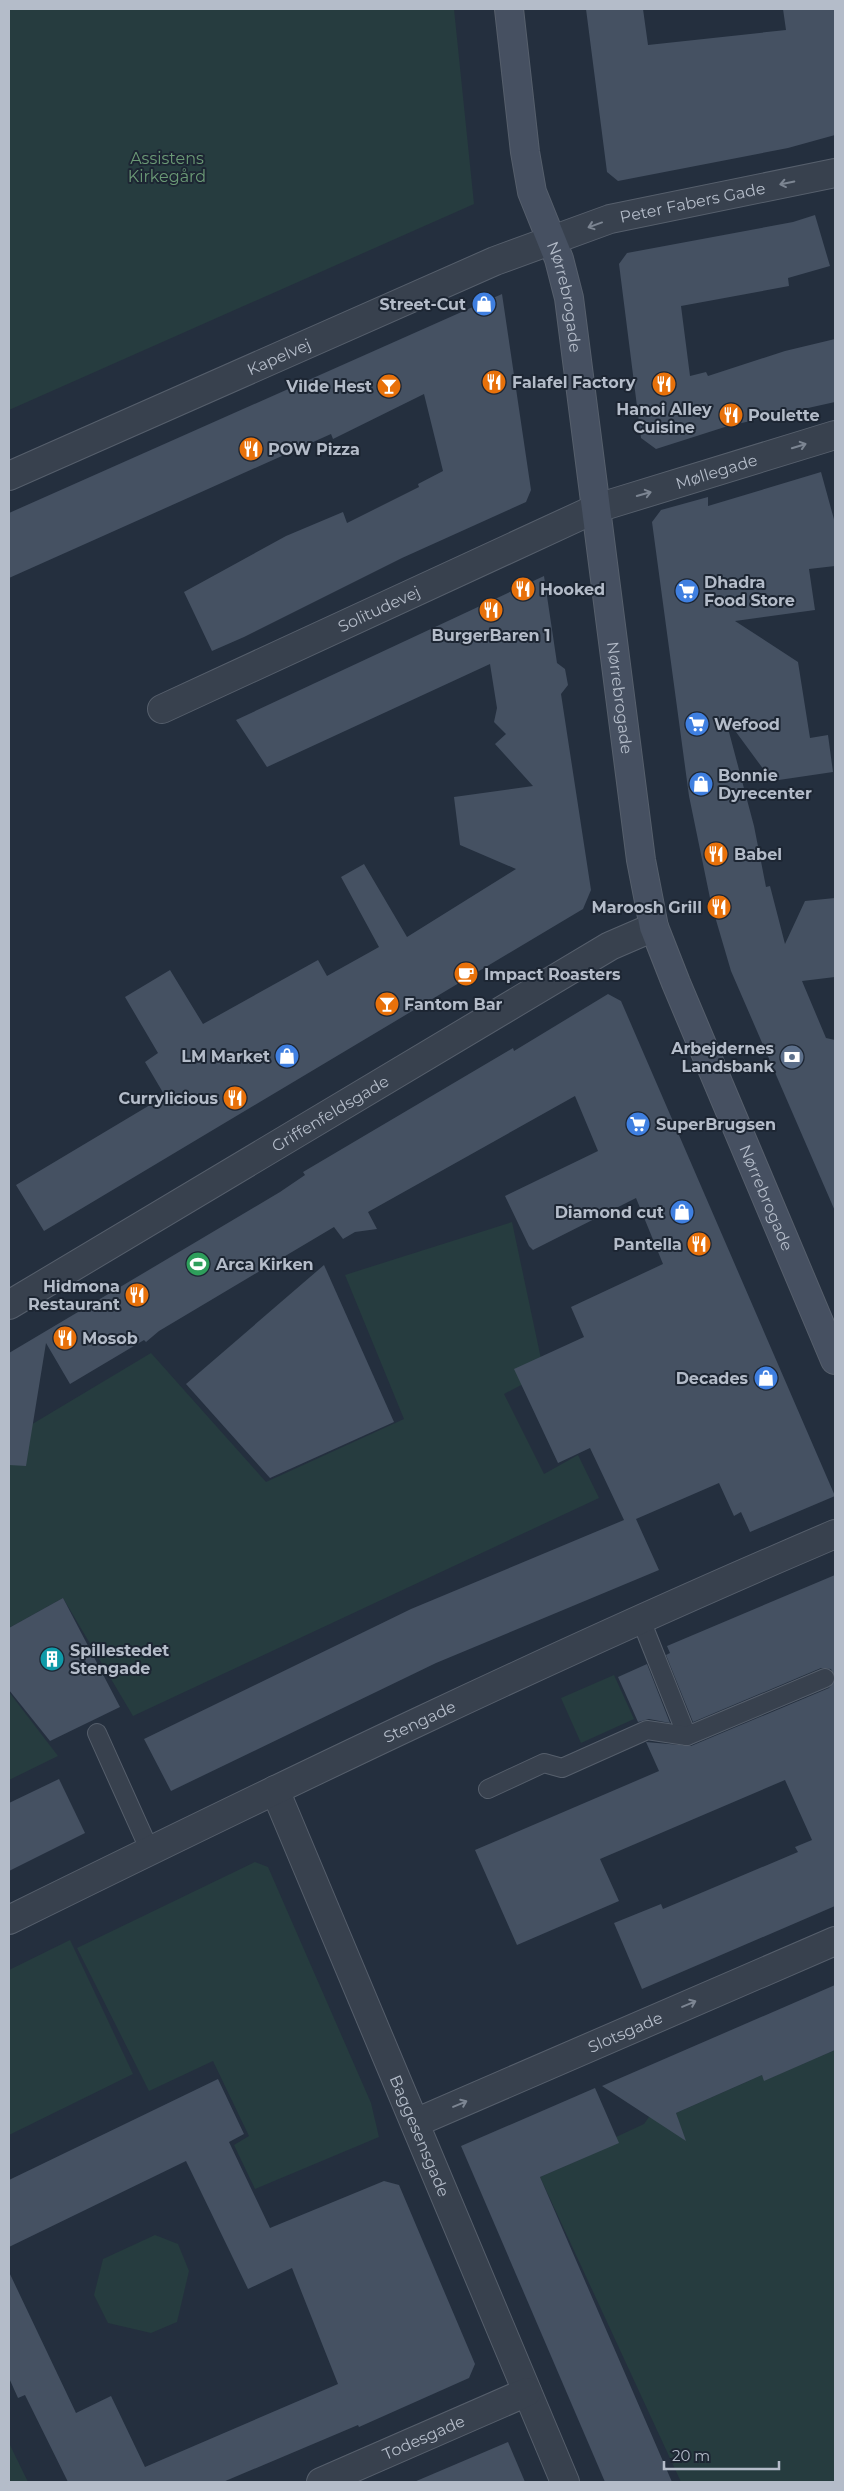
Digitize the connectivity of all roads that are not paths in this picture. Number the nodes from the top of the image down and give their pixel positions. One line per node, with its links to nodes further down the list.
1 (509, 9): 3 (street, Nørrebrogade)
2 (835, 173): 3 (street, Peter Fabers Gade, one-way to 3)
3 (551, 241): 5 (street, Kapelvej); 6 (street, Nørrebrogade)
4 (835, 435): 6 (street, Møllegade, one-way to 4)
5 (9, 476)
6 (597, 508): 7 (street, Solitudevej); 8 (street, Nørrebrogade)
7 (162, 710)
8 (654, 926): 9 (street, Griffenfeldsgade); 10 (street, Nørrebrogade)
9 (9, 1305)
10 (835, 1360)
11 (835, 1534): 12 (street, Stengade)
12 (641, 1620): 15 (lane); 17 (street, Stengade)
13 (825, 1678): 15 (lane)
14 (97, 1733): 18 (lane)
15 (687, 1736): 16 (lane)
16 (488, 1789)
17 (275, 1790): 18 (street, Stengade); 21 (street, Baggesensgade)
18 (150, 1851): 19 (street, Stengade)
19 (9, 1920)
20 (835, 1941): 21 (street, Slotsgade, one-way to 20)
21 (415, 2123): 22 (street, Baggesensgade)
22 (527, 2392): 23 (street, Todesgade); 24 (street, Baggesensgade)
23 (321, 2482)
24 (565, 2482)

